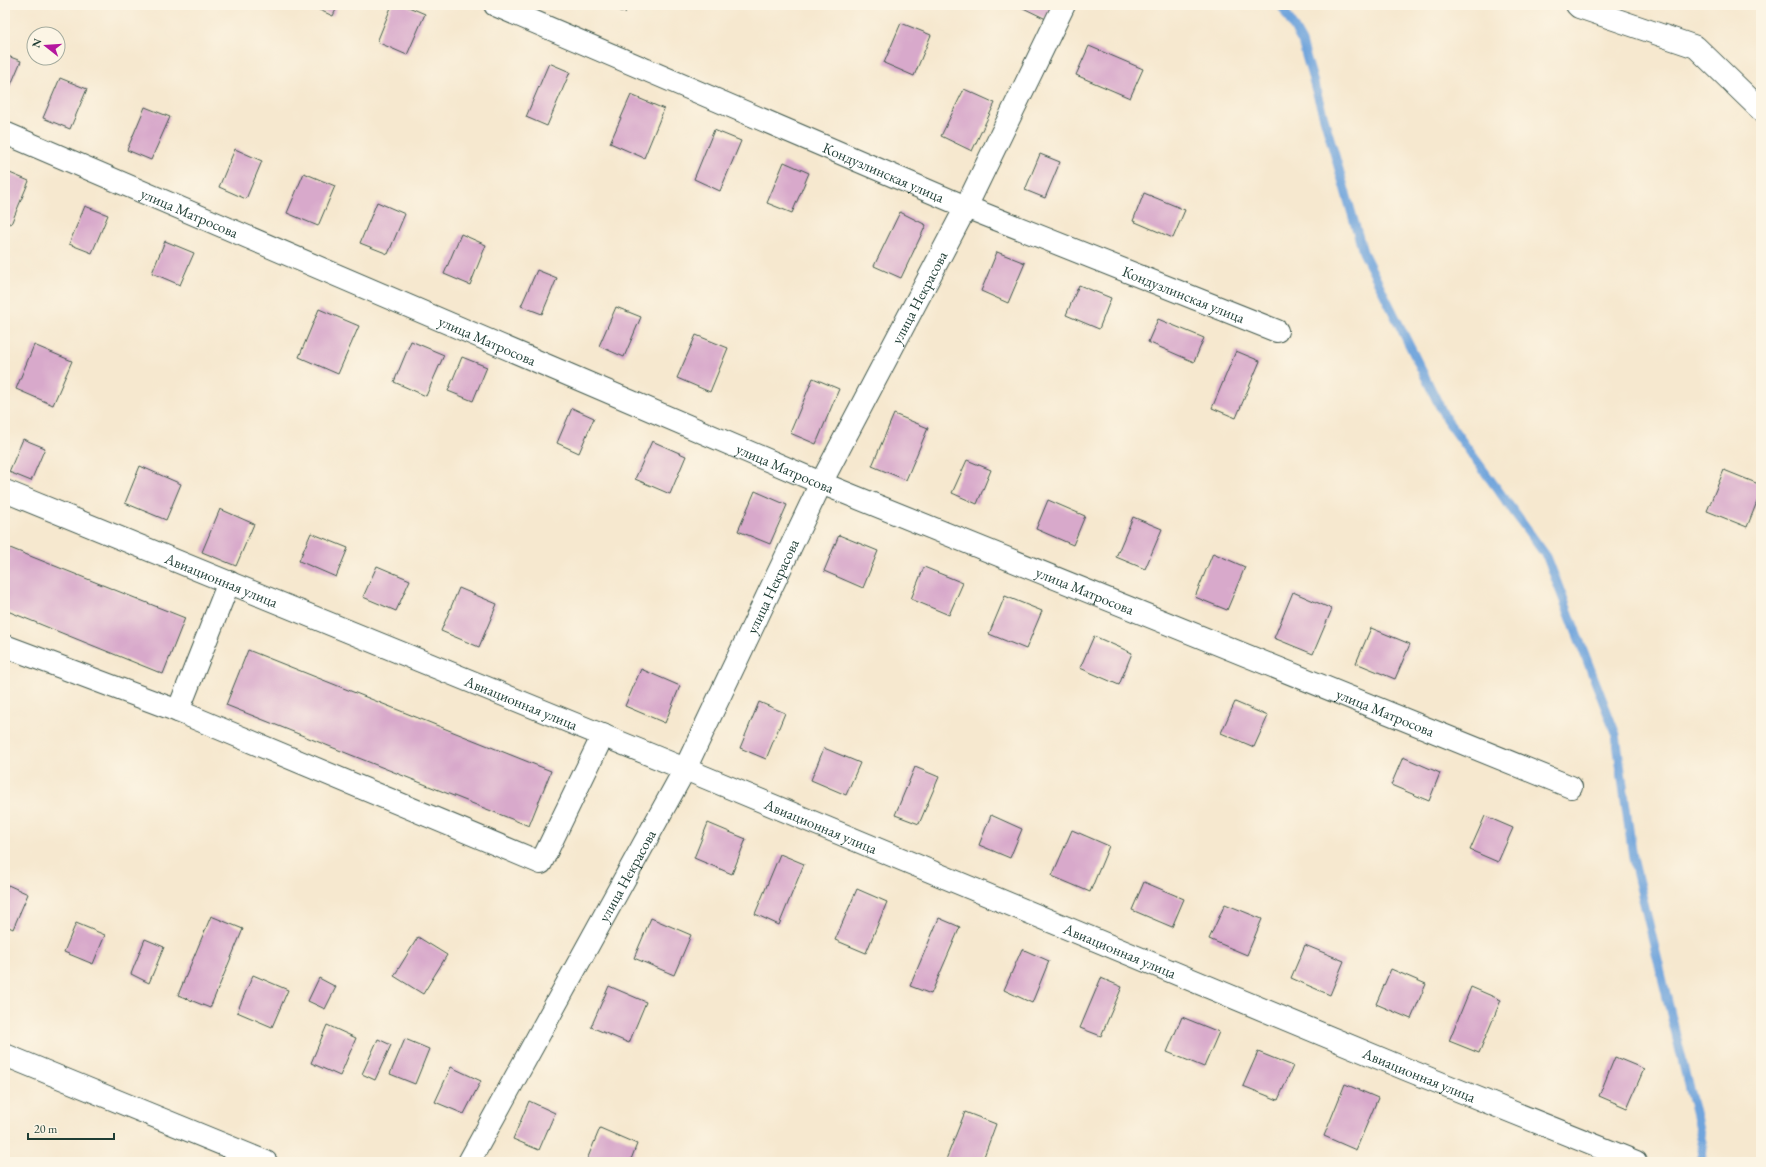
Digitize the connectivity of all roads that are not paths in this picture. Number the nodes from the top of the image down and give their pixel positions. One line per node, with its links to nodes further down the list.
1 (495, 5): 6 (street, Кондузлинская улица)
2 (1064, 5): 6 (street, улица Некрасова)
3 (1576, 5): 4 (street)
4 (1761, 110)
5 (5, 133): 8 (street, улица Матросова)
6 (966, 208): 7 (street, Кондузлинская улица); 8 (street, улица Некрасова)
7 (1276, 331)
8 (821, 483): 14 (street, улица Некрасова); 15 (street, улица Матросова)
9 (5, 491): 10 (street, Авиационная улица)
10 (229, 582): 12 (street); 13 (street, Авиационная улица)
11 (5, 646): 12 (street)
12 (178, 710): 13 (street)
13 (604, 735): 14 (street, Авиационная улица)
14 (685, 769): 18 (street, улица Некрасова); 19 (street, Авиационная улица)
15 (1571, 787)
16 (5, 1055): 17 (street)
17 (266, 1162)
18 (469, 1162)
19 (1636, 1162)

